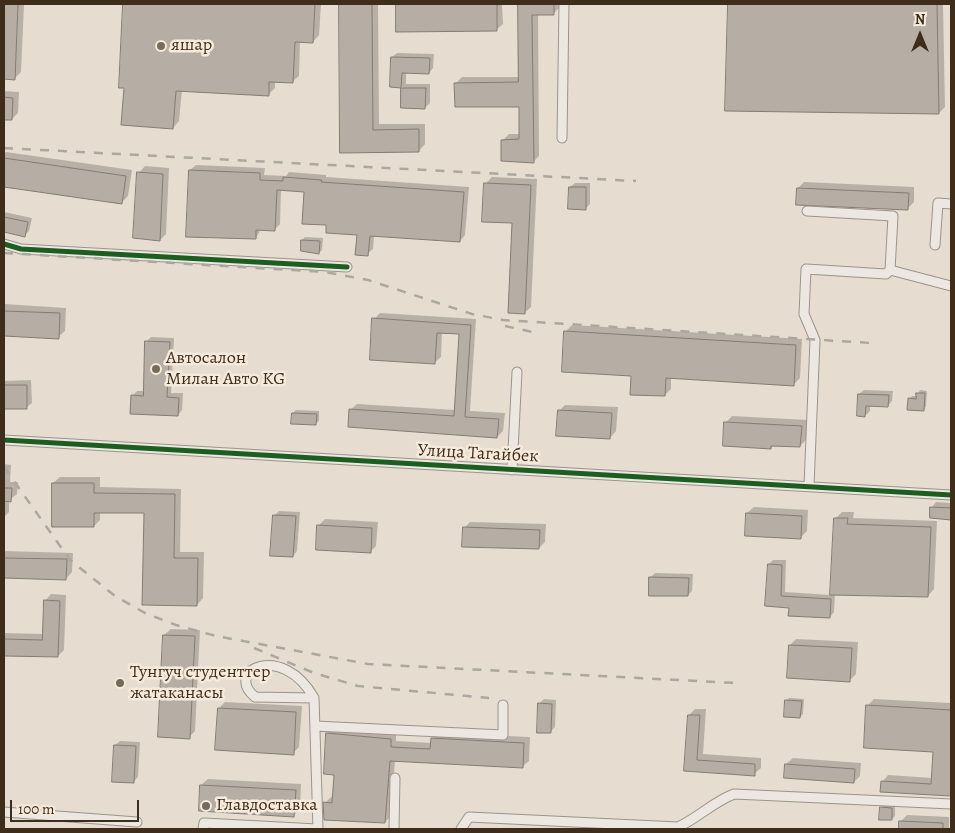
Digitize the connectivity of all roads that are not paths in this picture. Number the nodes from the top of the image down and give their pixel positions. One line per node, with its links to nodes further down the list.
1 (564, 4): 2 (street)
2 (562, 138)
3 (951, 204): 6 (street)
4 (807, 212): 8 (street)
5 (4, 244): 7 (street)
6 (935, 245)
7 (347, 267)
8 (890, 270): 9 (street); 13 (street)
9 (951, 286)
10 (517, 372): 12 (street)
11 (4, 440): 12 (street, Улица Тагайбек)
12 (512, 470): 13 (street, Улица Тагайбек)
13 (809, 486): 14 (street, Улица Тагайбек)
14 (951, 495)
15 (314, 698): 15 (street); 17 (street)
16 (503, 705): 17 (street)
17 (315, 726): 24 (street)
18 (395, 778): 25 (street)
19 (951, 804): 26 (street)
20 (4, 812): 22 (street)
21 (137, 822): 22 (street)
22 (116, 825)
23 (203, 829): 24 (street)
24 (318, 829)
25 (394, 829)
26 (460, 829)

